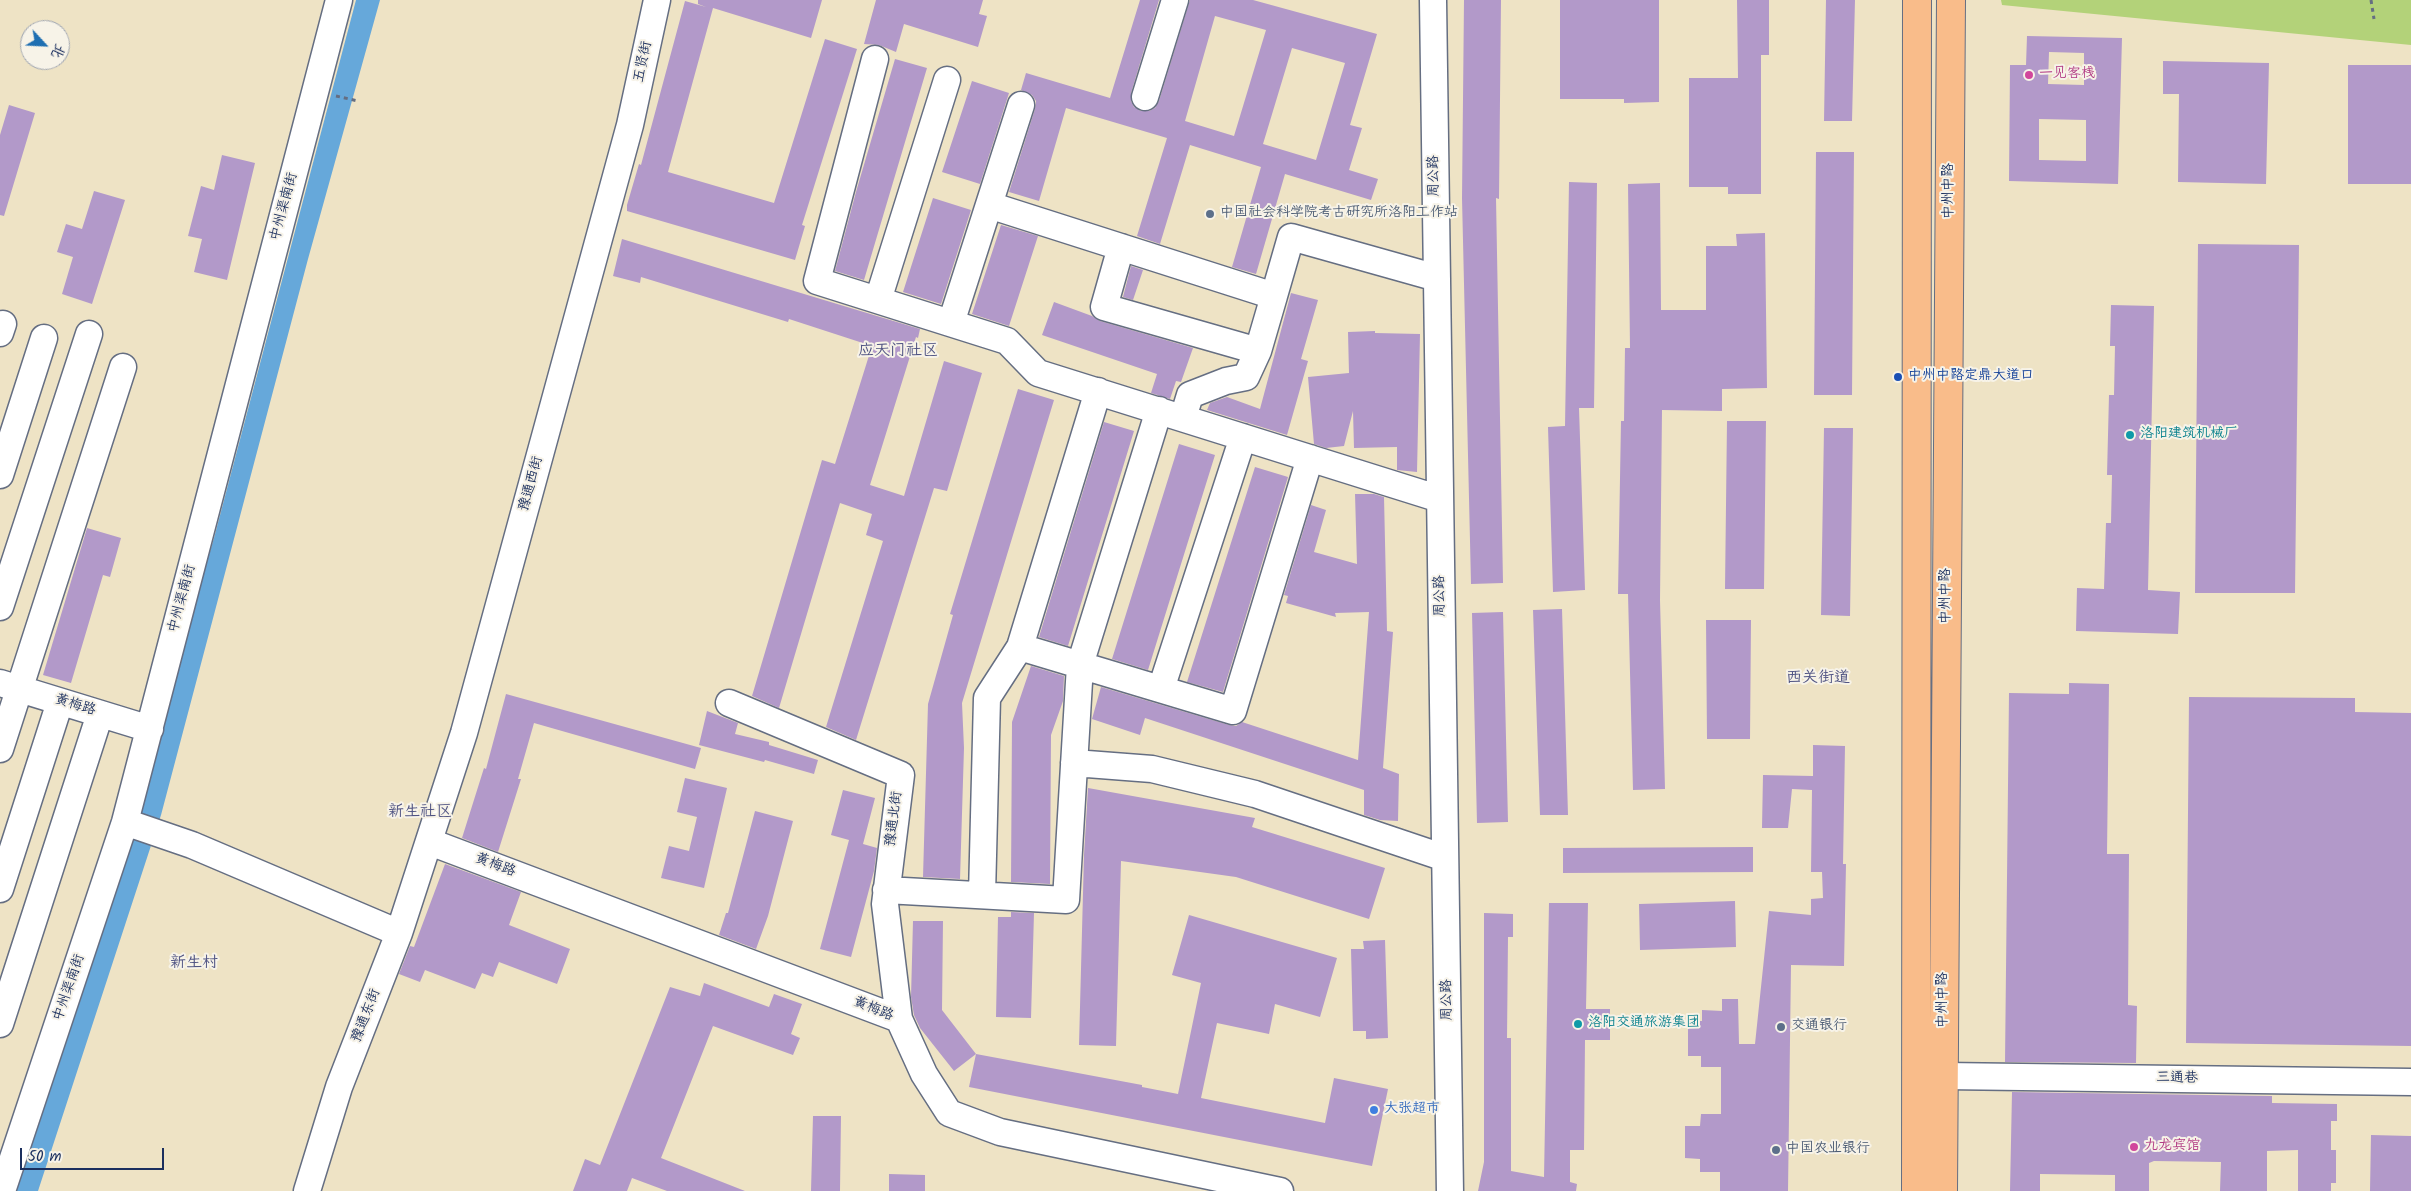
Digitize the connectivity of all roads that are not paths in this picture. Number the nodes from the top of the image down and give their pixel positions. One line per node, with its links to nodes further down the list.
1 (339, 0): 36 (street, 中州渠南街)
2 (657, 0): 11 (street, 五贤街)
3 (1175, 0): 9 (street)
4 (1433, 0): 14 (street, 周公路)
5 (1917, 0): 54 (main road, 中州中路)
6 (1951, 0): 48 (main road, 中州中路)
7 (875, 59): 16 (street)
8 (947, 80): 16 (street)
9 (1145, 97)
10 (1020, 105): 12 (street)
11 (630, 124): 40 (street, 豫通西街)
12 (989, 205): 13 (street); 17 (street)
13 (1121, 248): 15 (street); 20 (street)
14 (1437, 278): 15 (street); 27 (street, 周公路)
15 (1274, 296): 20 (street)
16 (878, 300): 17 (street)
17 (952, 323): 22 (street)
18 (89, 334): 28 (street)
19 (44, 338): 26 (street)
20 (1258, 351): 23 (street)
21 (123, 367): 31 (street)
22 (1098, 391): 23 (street); 29 (street)
23 (1171, 414): 24 (street); 30 (street)
24 (1243, 437): 25 (street); 32 (street)
25 (1310, 458): 27 (street); 32 (street)
26 (0, 475)
27 (1440, 499): 41 (street, 周公路)
28 (0, 607)
29 (1020, 647): 30 (street); 44 (street)
30 (1080, 665): 32 (street); 38 (street)
31 (10, 686): 33 (street, 黄梅路); 37 (street)
32 (1162, 689)
33 (60, 702): 35 (street, 黄梅路); 42 (street)
34 (729, 703): 43 (street, 豫通北街)
35 (100, 714): 36 (street, 黄梅路); 47 (street)
36 (150, 729): 39 (street, 中州渠南街)
37 (0, 749)
38 (1074, 763): 41 (street); 44 (street)
39 (125, 822): 45 (street); 50 (street, 中州渠南街)
40 (430, 842): 45 (street, 豫通东街); 46 (street, 黄梅路)
41 (1446, 858): 53 (street, 周公路)
42 (0, 889)
43 (886, 890): 44 (street); 46 (street, 豫通北街)
44 (982, 895)
45 (400, 933): 51 (street, 豫通东街)
46 (898, 1019): 52 (street, 黄梅路)
47 (0, 1024)
48 (1944, 1076): 49 (street, 三通巷); 55 (main road, 中州中路)
49 (2411, 1082)
50 (2, 1191)
51 (307, 1191)
52 (1280, 1191)
53 (1450, 1191)
54 (1916, 1191)
55 (1943, 1191)

